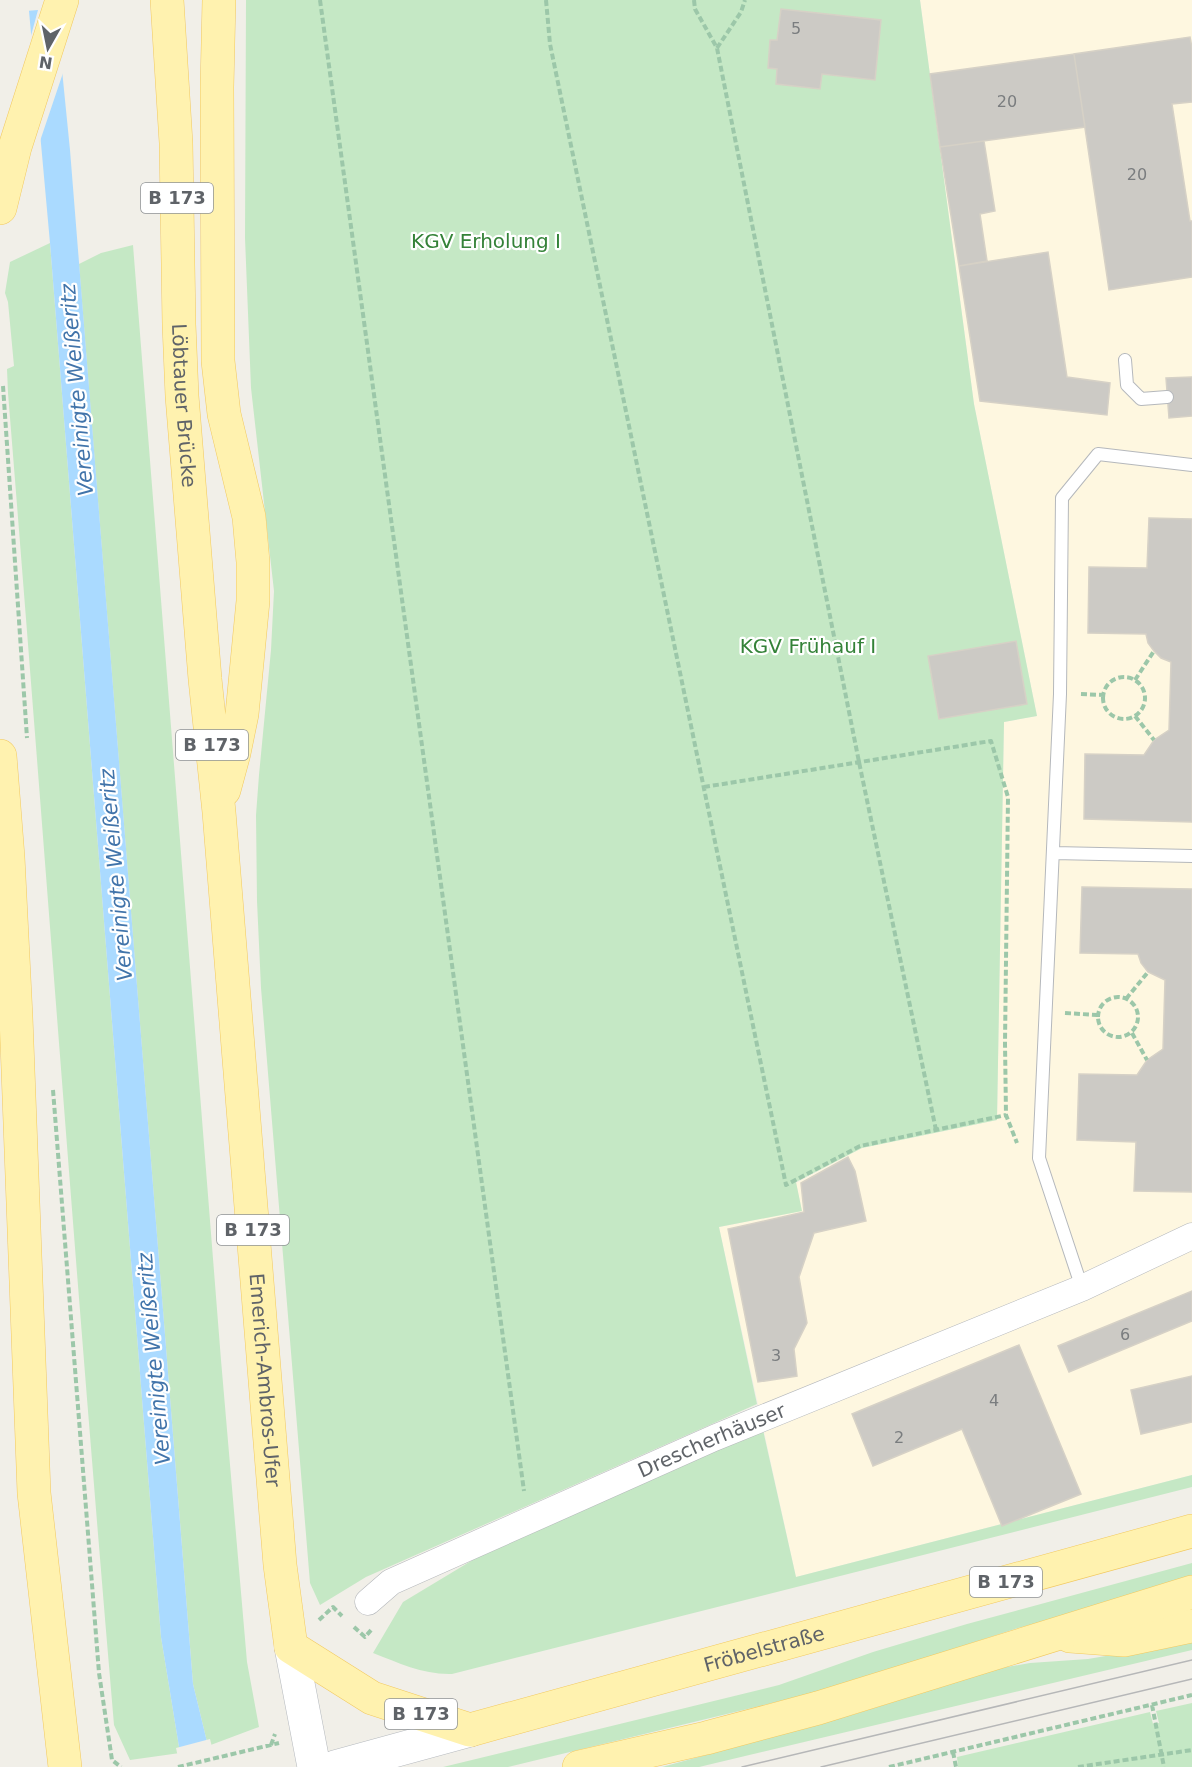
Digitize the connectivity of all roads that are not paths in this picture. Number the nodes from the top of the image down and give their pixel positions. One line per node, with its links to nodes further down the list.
1 (62, 0): 4 (main road)
2 (167, 0): 9 (main road, Löbtauer Brücke / B 173)
3 (219, 0): 9 (main road)
4 (0, 208)
5 (1125, 360): 6 (lane)
6 (1167, 398)
7 (1192, 465): 10 (lane)
8 (14, 749): 13 (main road)
9 (219, 812): 21 (main road, Emerich-Ambros-Ufer / B 173)
10 (1054, 853): 11 (lane); 15 (lane)
11 (1192, 855)
12 (0, 1113): 13 (main road)
13 (21, 1173): 24 (main road)
14 (1192, 1236): 15 (street, Drescherhäuser)
15 (1082, 1287): 18 (street, Drescherhäuser)
16 (1192, 1531): 22 (main road, Fröbelstraße / B 173)
17 (1192, 1592): 20 (main road)
18 (368, 1602)
19 (1192, 1626): 20 (main road)
20 (1050, 1635): 23 (main road)
21 (291, 1647): 22 (main road, B 173); 25 (main road, Emerich-Ambros-Ufer)
22 (470, 1730): 26 (main road, Fröbelstraße)
23 (584, 1766)
24 (65, 1767)
25 (314, 1767)
26 (335, 1767)

